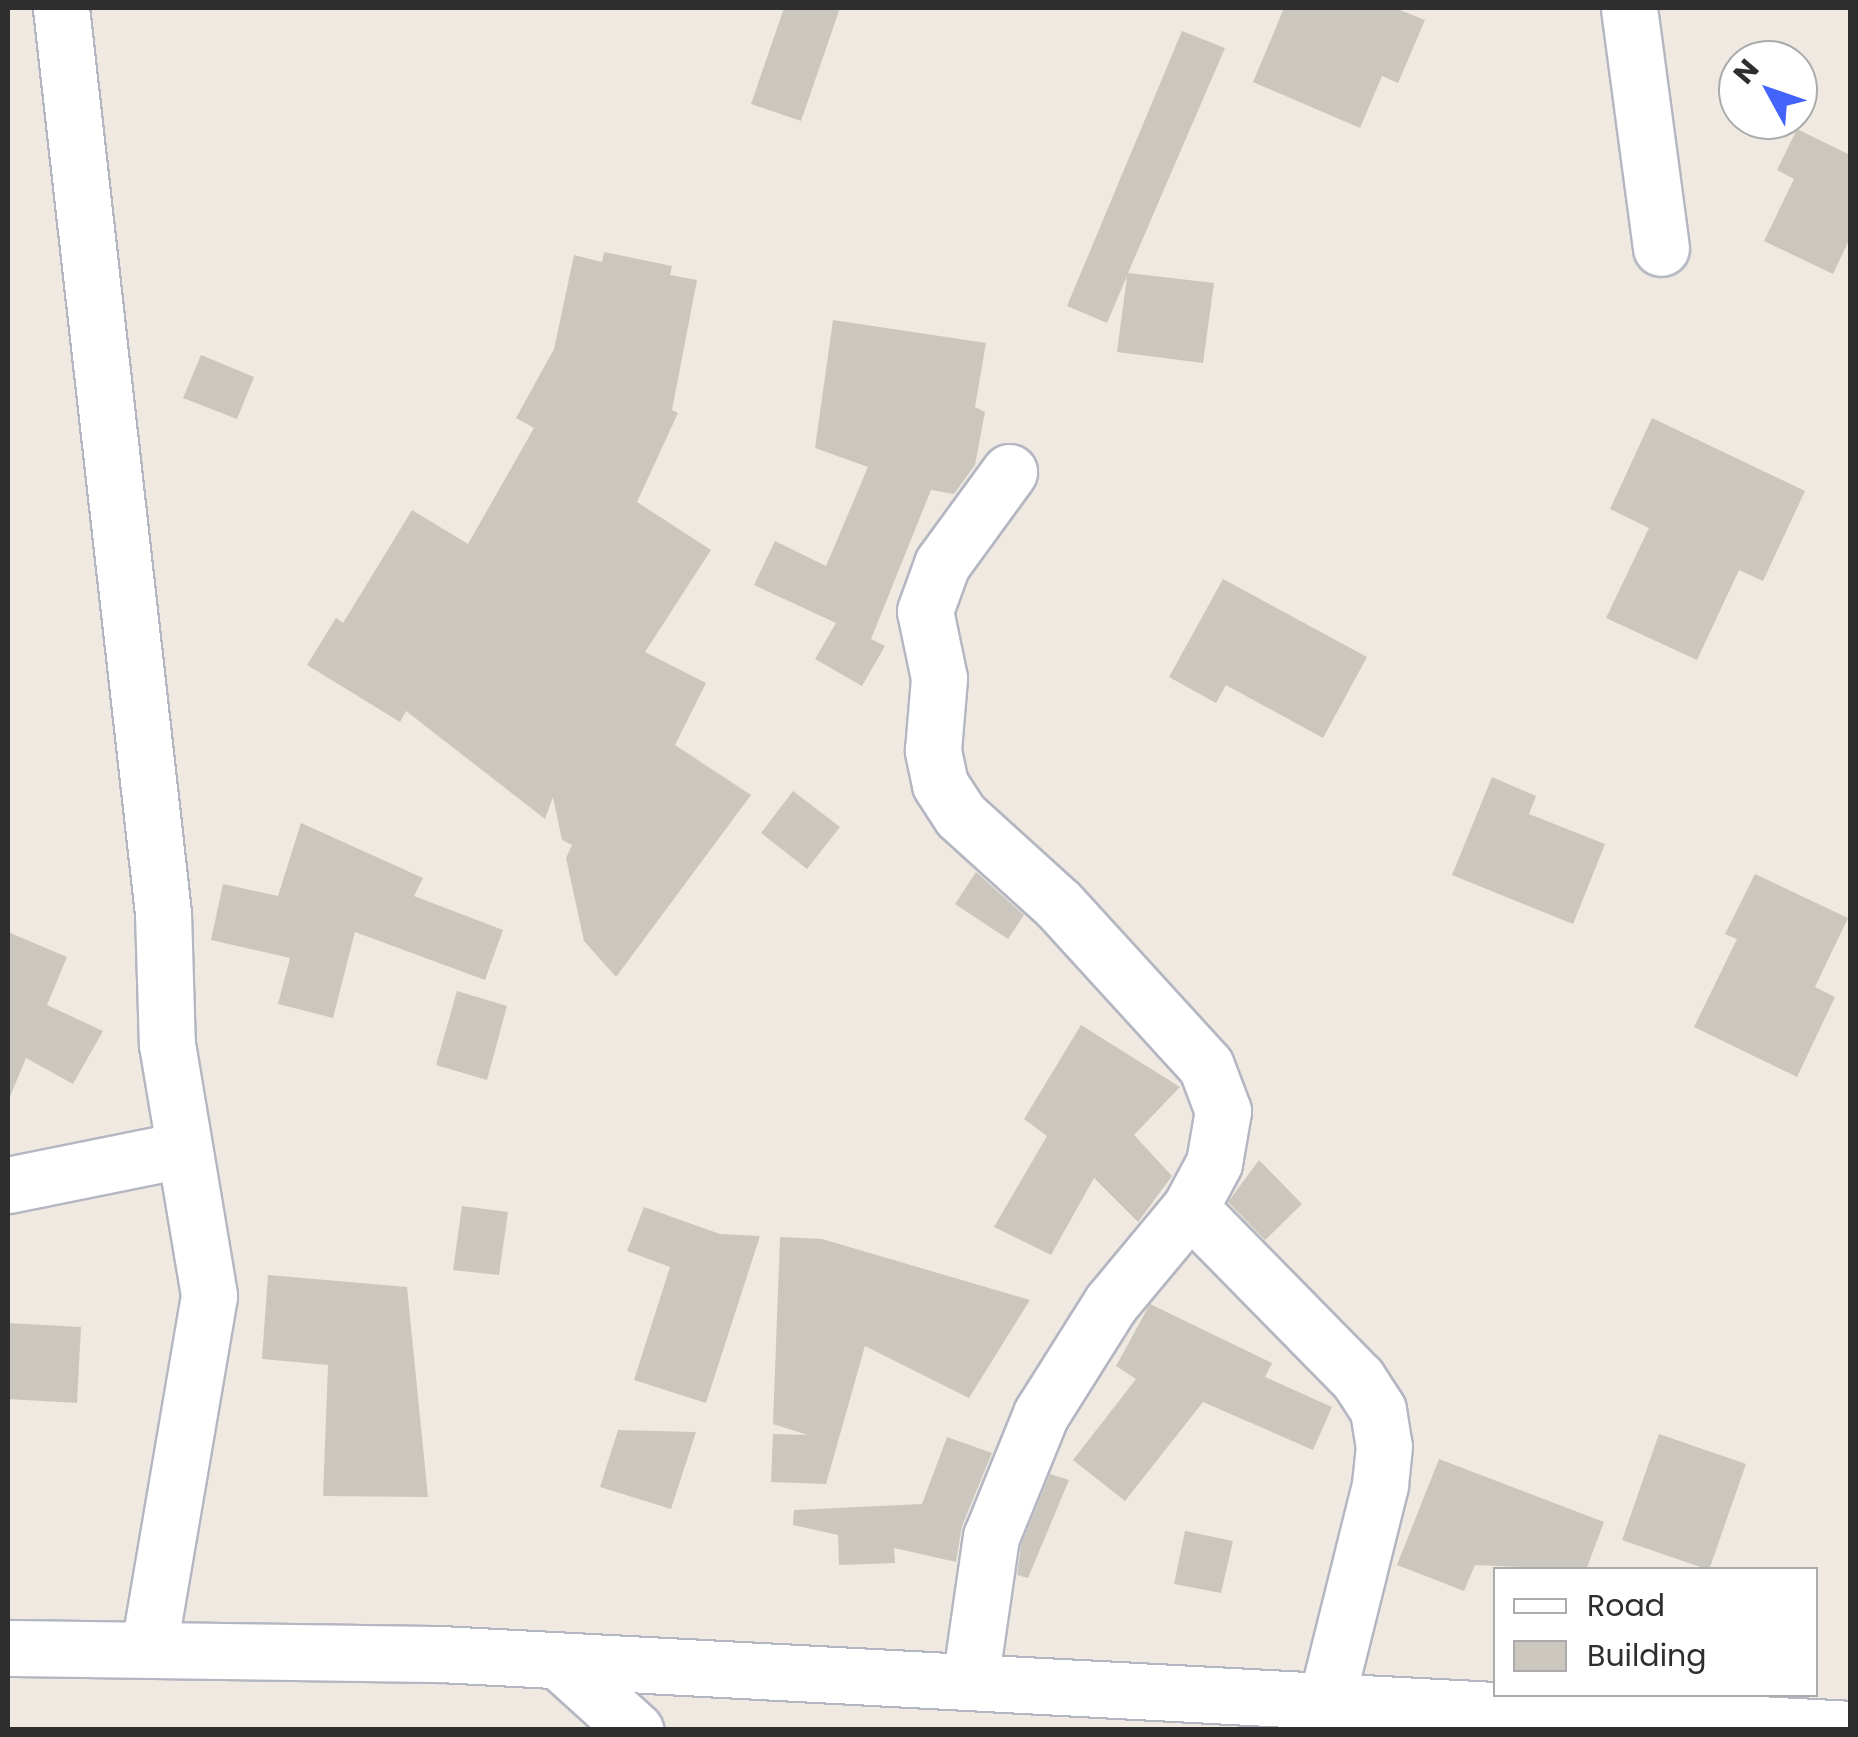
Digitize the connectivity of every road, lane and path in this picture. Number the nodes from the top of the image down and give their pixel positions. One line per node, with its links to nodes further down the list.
1 (60, 8): 5 (street)
2 (1629, 8): 3 (street)
3 (1661, 248)
4 (1009, 472): 7 (street)
5 (182, 1150): 6 (street); 9 (street)
6 (8, 1185)
7 (1190, 1208): 11 (street); 12 (street)
8 (8, 1648): 9 (street)
9 (149, 1648): 10 (street)
10 (560, 1661): 11 (street); 14 (street)
11 (970, 1682): 12 (street)
12 (1326, 1702): 13 (street)
13 (1850, 1729)
14 (635, 1730)

